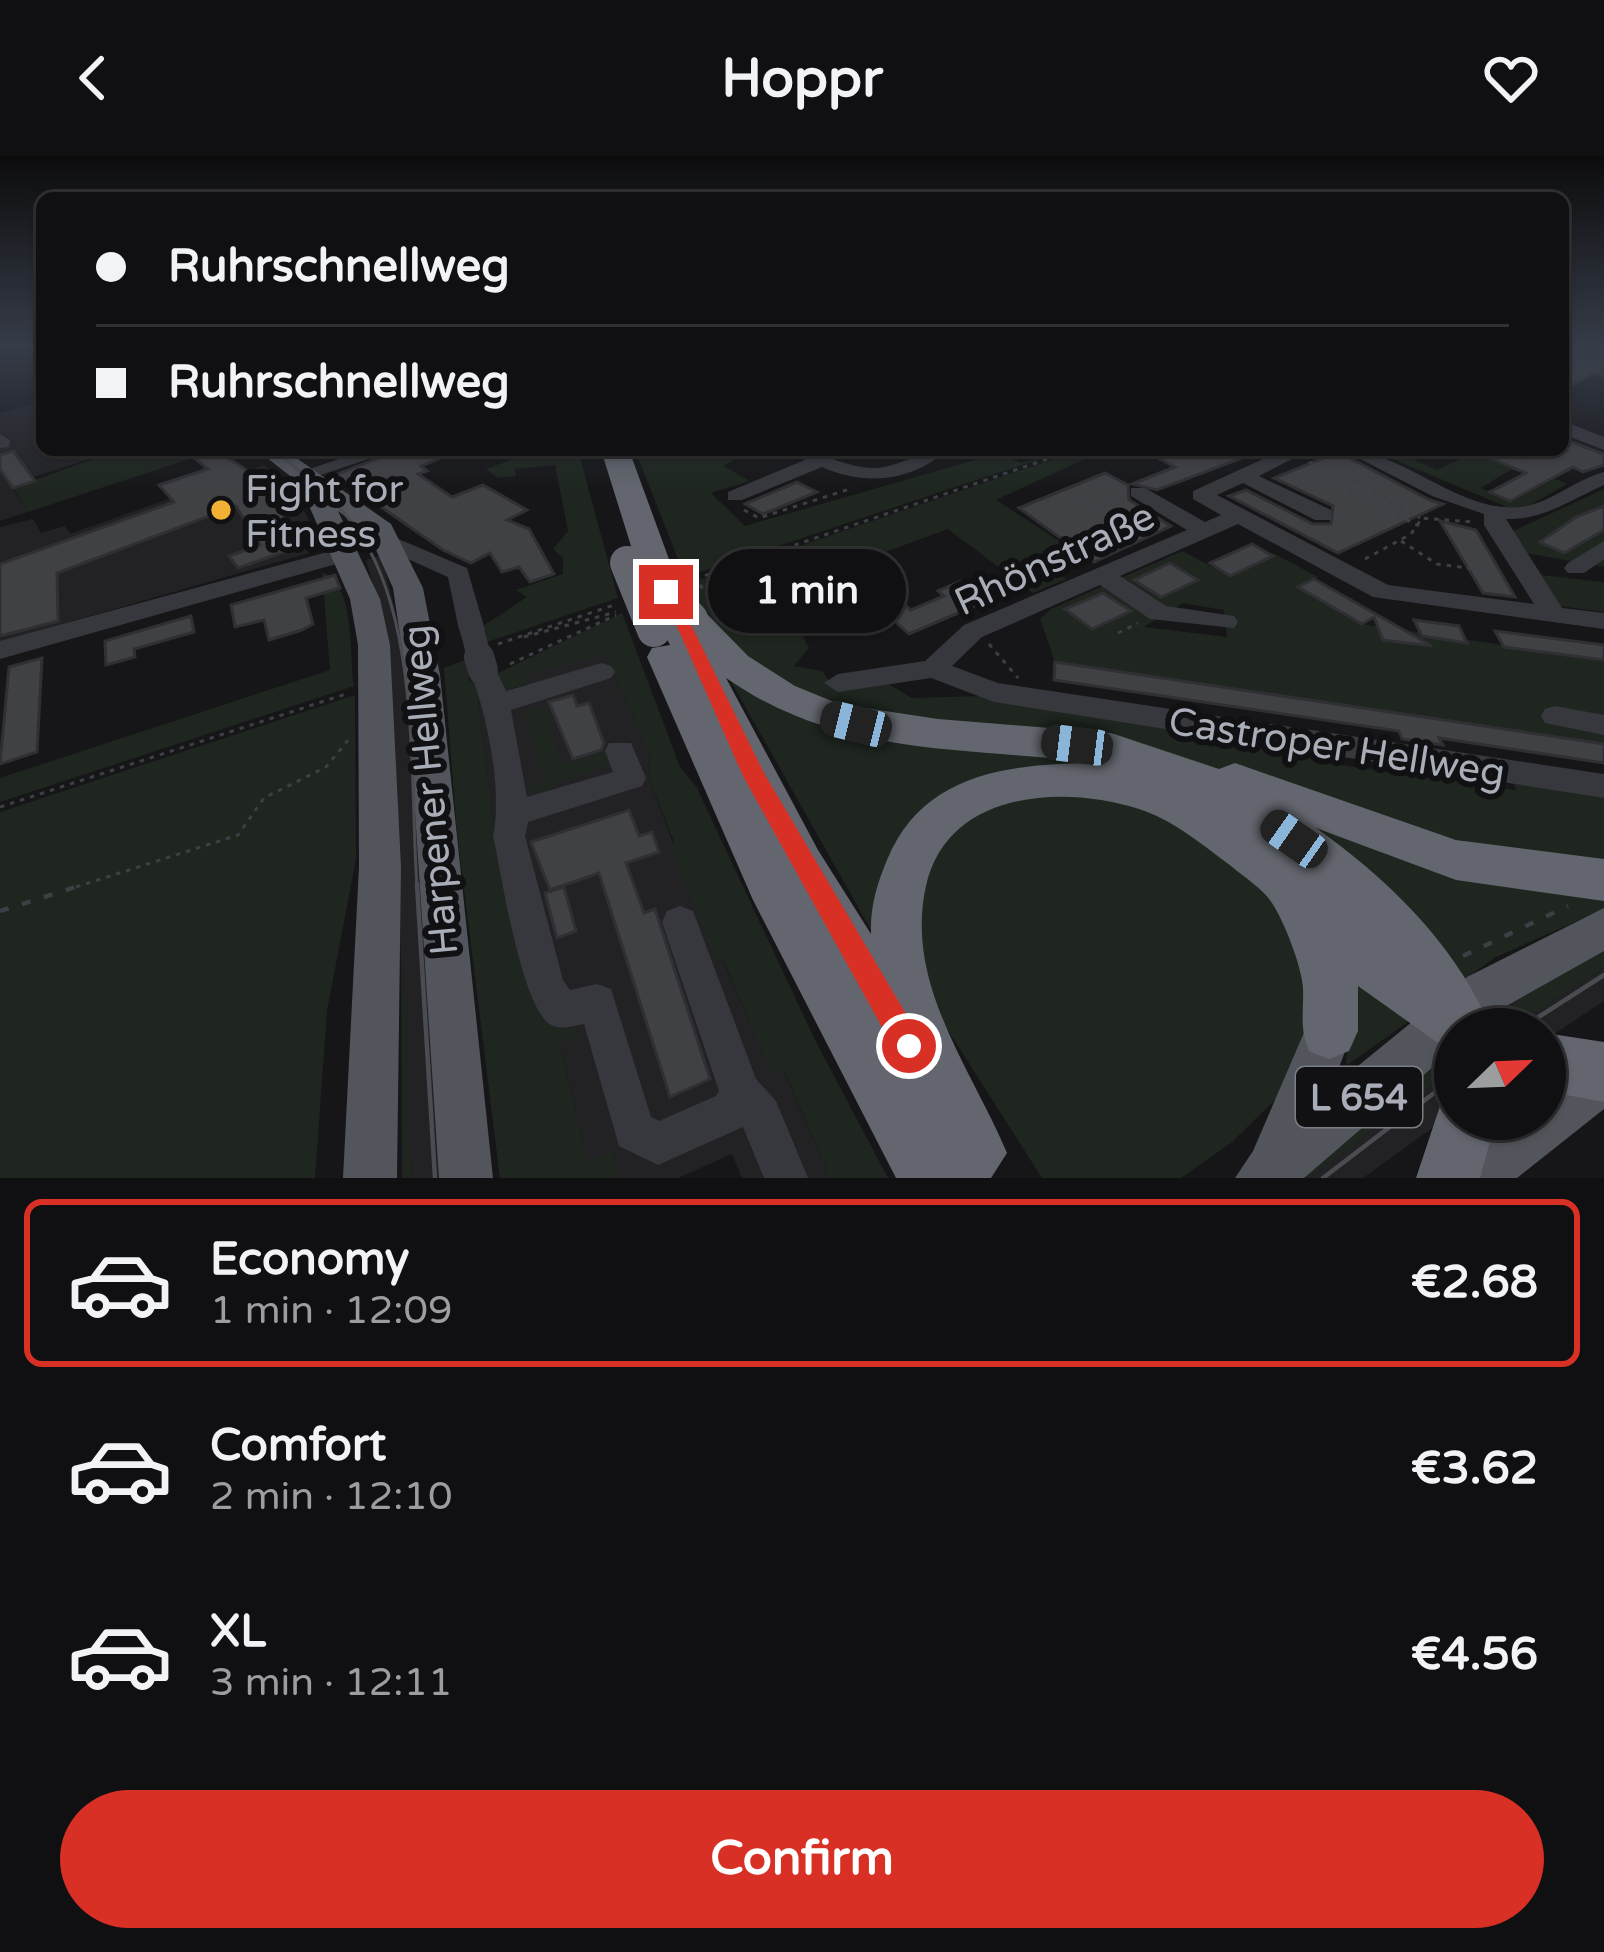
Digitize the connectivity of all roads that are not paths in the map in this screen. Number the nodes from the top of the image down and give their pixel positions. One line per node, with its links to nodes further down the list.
1 (1569, 430): 2 (street)
2 (1604, 444)
3 (277, 456): 13 (main road)
4 (367, 456): 13 (street)
5 (596, 456): 27 (highway)
6 (616, 456): 27 (highway)
7 (809, 456): 17 (street)
8 (813, 456): 9 (street)
9 (934, 456)
10 (1284, 456): 12 (street, Rhönstraße)
11 (1366, 456): 22 (street)
12 (1240, 474): 19 (street); 21 (street, Rhönstraße)
13 (306, 477): 24 (main road); 26 (main road, Harpener Hellweg)
14 (1604, 478): 15 (street)
15 (1577, 489): 18 (street); 22 (street)
16 (1138, 493): 23 (street)
17 (735, 496)
18 (1604, 501)
19 (1329, 508)
20 (1430, 513): 22 (street)
21 (1235, 517): 23 (street, Rhönstraße); 33 (street)
22 (1495, 518): 33 (street)
23 (1204, 531): 30 (street, Rhönstraße)
24 (389, 542): 26 (main road); 28 (street); 31 (main road)
25 (1604, 548): 29 (street)
26 (346, 554): 36 (street); 62 (main road, Harpener Hellweg)
27 (639, 560): 32 (highway, bridge)
28 (446, 568): 31 (street, Harpener Hellweg); 40 (street, Harpener Hellweg, bridge)
29 (1576, 568)
30 (1102, 575): 35 (street); 37 (street, Rhönstraße)
31 (408, 588): 63 (main road, Harpener Hellweg)
32 (686, 606): 43 (highway); 60 (highway)
33 (1554, 615): 34 (street)
34 (1604, 621)
35 (1225, 622)
36 (0, 650)
37 (933, 669): 39 (street, Rhönstraße); 45 (street, Castroper Hellweg)
38 (601, 672): 40 (street)
39 (838, 683)
40 (490, 686): 46 (street, Harpener Hellweg)
41 (1555, 716): 42 (street)
42 (1604, 725)
43 (1117, 750): 48 (highway); 52 (highway)
44 (620, 751): 46 (street)
45 (1604, 786)
46 (514, 814): 58 (street, Harpener Hellweg)
47 (1264, 863): 51 (highway); 55 (highway); 60 (highway)
48 (1594, 879)
49 (680, 922): 58 (street)
50 (1604, 928): 53 (main road, L 654)
51 (1438, 1008)
52 (1448, 1008)
53 (1461, 1008)
54 (1434, 1029): 61 (main road, L 654)
55 (1329, 1031): 61 (main road)
56 (1566, 1066): 57 (highway)
57 (1604, 1074): 66 (main road)
58 (740, 1094): 64 (street)
59 (1459, 1140): 65 (highway)
60 (965, 1170)
61 (1266, 1174)
62 (370, 1178)
63 (466, 1178)
64 (786, 1178)
65 (1448, 1178)
66 (1473, 1178)

